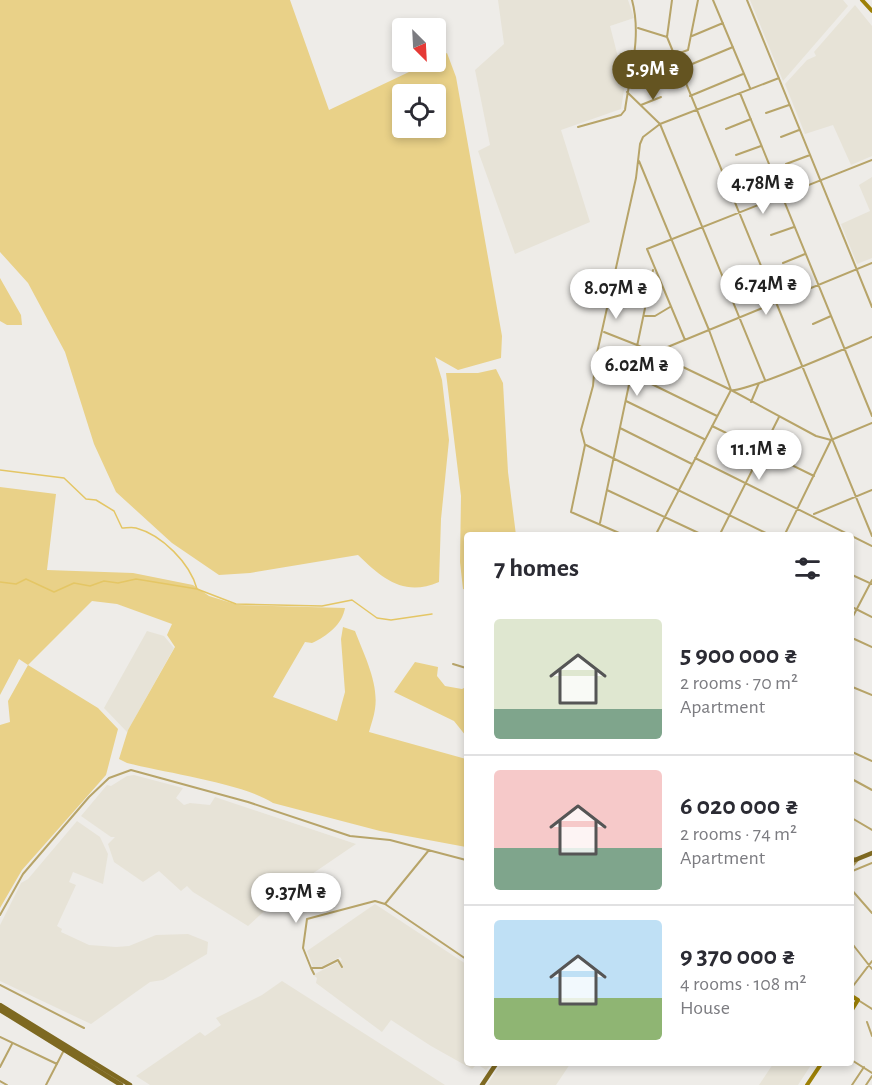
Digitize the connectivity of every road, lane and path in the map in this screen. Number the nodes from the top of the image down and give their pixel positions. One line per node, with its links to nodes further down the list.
1 (632, 0): 9 (street)
2 (672, 0): 11 (street)
3 (698, 0): 10 (street)
4 (713, 0): 8 (street)
5 (747, 0): 16 (street)
6 (862, 0): 7 (street)
7 (872, 11)
8 (723, 23): 10 (street); 12 (street)
9 (638, 28): 11 (street); 18 (street)
10 (691, 36): 13 (street)
11 (667, 37): 13 (street)
12 (733, 47): 14 (street); 15 (street)
13 (674, 54): 14 (street)
14 (680, 69): 20 (street)
15 (744, 74): 17 (street); 20 (street)
16 (779, 78): 17 (street); 23 (street)
17 (750, 88): 19 (street)
18 (627, 92): 22 (street); 28 (street)
19 (740, 93): 24 (street); 26 (street)
20 (690, 96): 24 (street)
21 (661, 97): 22 (street)
22 (641, 105): 27 (street)
23 (789, 105): 25 (street); 30 (street)
24 (697, 111): 27 (street); 42 (street)
25 (766, 113)
26 (751, 119): 29 (street); 32 (street)
27 (660, 124): 35 (street); 44 (street)
28 (578, 127)
29 (726, 129)
30 (799, 130): 31 (street); 34 (street)
31 (781, 136)
32 (761, 146): 33 (street); 38 (street)
33 (736, 155)
34 (810, 155): 37 (street); 40 (street)
35 (638, 159): 46 (street); 61 (street)
36 (872, 160): 40 (street)
37 (786, 164)
38 (771, 171): 39 (street); 41 (street)
39 (747, 180)
40 (820, 181): 41 (street); 51 (street)
41 (782, 196): 42 (street); 43 (street)
42 (738, 214): 44 (street); 53 (street)
43 (794, 227): 45 (street); 47 (street)
44 (704, 229): 46 (street); 57 (street)
45 (771, 235)
46 (673, 240): 50 (street); 60 (street)
47 (805, 255): 48 (street); 52 (street)
48 (783, 263)
49 (872, 263): 51 (street)
50 (654, 267): 54 (street); 56 (street)
51 (856, 270): 52 (street); 55 (street)
52 (818, 284): 53 (street); 58 (street)
53 (774, 302): 57 (street); 67 (street)
54 (670, 307): 56 (street); 63 (street)
55 (872, 307)
56 (644, 316): 64 (street)
57 (740, 316): 60 (street); 69 (street)
58 (831, 316): 59 (street); 65 (street)
59 (813, 324)
60 (709, 330): 63 (street); 71 (street)
61 (603, 332): 64 (street); 82 (street)
62 (872, 337): 65 (street)
63 (685, 340): 66 (street)
64 (637, 345): 66 (street); 68 (street)
65 (845, 349): 67 (street); 75 (street)
66 (653, 352): 71 (street)
67 (801, 366): 69 (street); 81 (street)
68 (631, 374): 72 (street); 74 (street)
69 (765, 380): 70 (street)
70 (759, 383): 71 (street); 73 (street)
71 (731, 390): 73 (street); 74 (street)
72 (626, 401): 79 (street); 80 (street)
73 (751, 403): 76 (street)
74 (717, 416): 78 (street)
75 (872, 416)
76 (779, 417): 81 (street); 83 (street)
77 (872, 423): 81 (street)
78 (712, 426): 80 (street); 83 (street)
79 (620, 428): 84 (street); 86 (street)
80 (704, 439): 85 (street)
81 (831, 440): 87 (street); 92 (street)
82 (585, 445): 84 (street); 97 (street)
83 (763, 449): 87 (street); 88 (street)
84 (613, 457): 89 (street); 90 (street)
85 (695, 458): 86 (street); 88 (street)
86 (692, 464): 89 (street)
87 (814, 476): 93 (street)
88 (746, 483): 93 (street); 94 (street)
89 (680, 489): 94 (street); 96 (street)
90 (607, 490): 96 (street); 97 (street)
91 (872, 490): 92 (street)
92 (855, 496): 95 (street); 105 (street)
93 (796, 508): 95 (street); 103 (street)
94 (730, 514): 101 (street); 102 (street)
95 (812, 515): 104 (street)
96 (665, 518): 99 (street); 100 (street)
97 (600, 523): 98 (street)
98 (618, 532)
99 (657, 532)
100 (696, 532)
101 (721, 532)
102 (764, 532)
103 (786, 532)
104 (845, 532)
105 (872, 536)
106 (854, 537): 107 (street)
107 (872, 546)
108 (854, 576): 110 (street)
109 (872, 579): 110 (street)
110 (871, 584): 112 (street)
111 (854, 608): 112 (street)
112 (857, 610): 113 (street); 114 (street)
113 (854, 615)
114 (872, 617)
115 (854, 639): 116 (street)
116 (872, 647)
117 (453, 664): 118 (street)
118 (464, 667)
119 (854, 688): 120 (street)
120 (872, 695)
121 (854, 753): 122 (street)
122 (872, 761)
123 (854, 780): 124 (street)
124 (872, 790)
125 (854, 819): 126 (street)
126 (872, 830)
127 (429, 850): 130 (street); 137 (street); 139 (street)
128 (872, 853): 131 (main road)
129 (854, 858): 131 (street)
130 (464, 859)
131 (858, 860): 132 (main road); 134 (street)
132 (854, 861)
133 (872, 863): 135 (street)
134 (854, 866)
135 (854, 870)
136 (854, 893): 138 (street)
137 (385, 904): 141 (street); 145 (street)
138 (872, 913)
139 (0, 915)
140 (854, 946): 143 (street)
141 (464, 958)
142 (872, 961): 143 (street)
143 (868, 964): 146 (street); 148 (street)
144 (342, 967): 145 (street)
145 (311, 968): 147 (street)
146 (872, 969)
147 (314, 974)
148 (854, 984)
149 (0, 985): 157 (street)
150 (854, 998): 151 (street)
151 (858, 1000): 153 (street); 154 (street)
152 (0, 1005): 173 (main road)
153 (854, 1006)
154 (872, 1009)
155 (0, 1010): 161 (main road)
156 (867, 1022): 158 (street)
157 (84, 1028)
158 (872, 1036)
159 (0, 1037): 160 (street)
160 (12, 1044): 163 (street); 166 (street)
161 (65, 1049): 163 (street); 172 (main road)
162 (854, 1062): 167 (street)
163 (57, 1064): 171 (street)
164 (495, 1066): 174 (main road)
165 (819, 1066): 175 (street)
166 (0, 1067)
167 (864, 1068): 168 (street); 176 (street)
168 (872, 1075): 177 (street)
169 (0, 1081): 170 (street)
170 (7, 1085)
171 (46, 1085)
172 (121, 1085)
173 (130, 1085)
174 (482, 1085)
175 (807, 1085)
176 (852, 1085)
177 (866, 1085)

